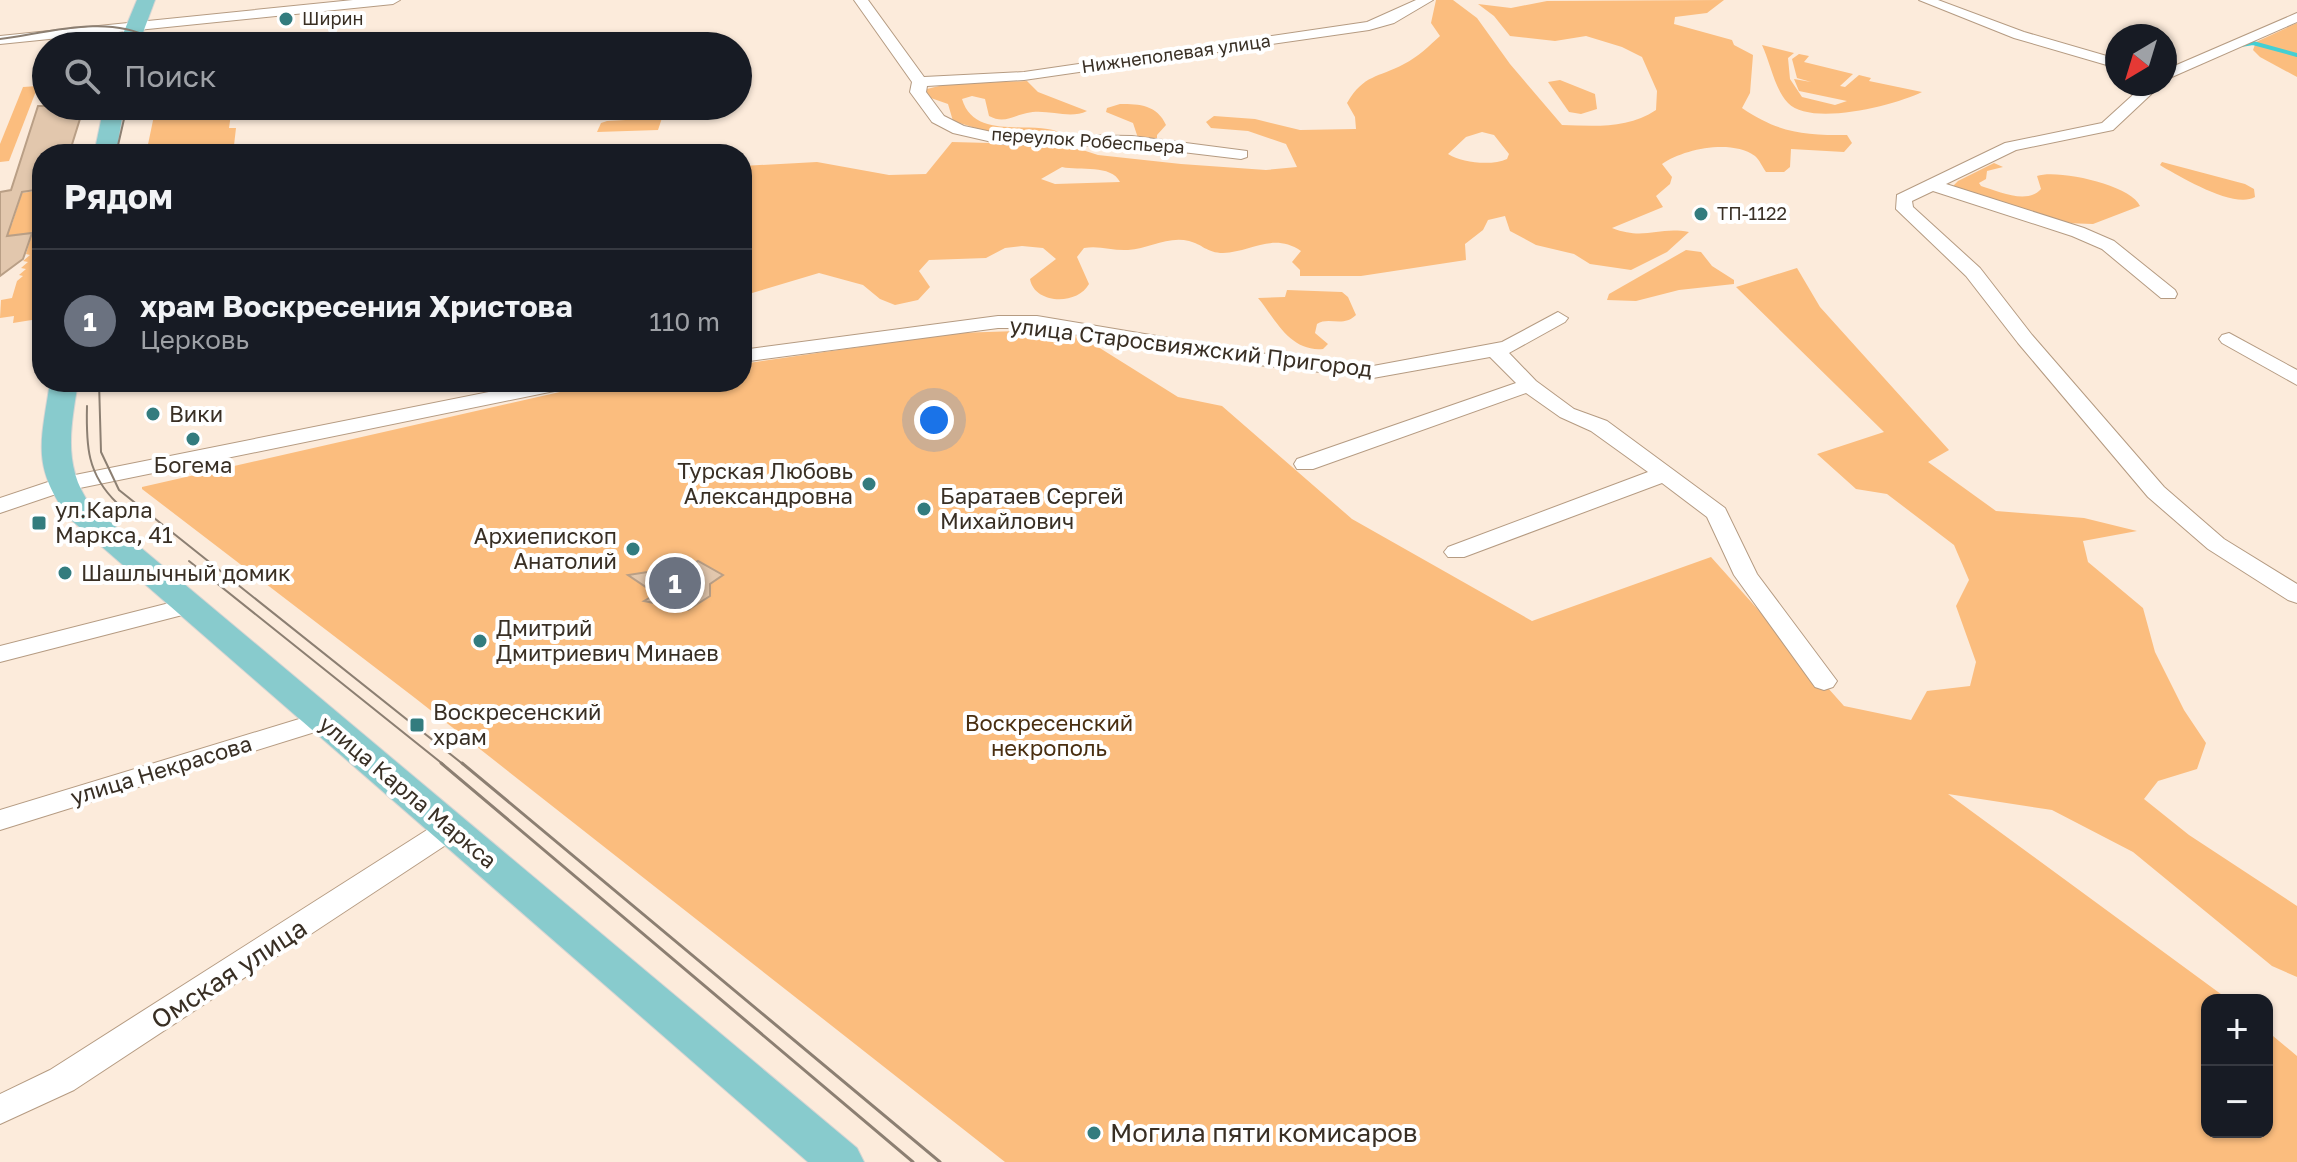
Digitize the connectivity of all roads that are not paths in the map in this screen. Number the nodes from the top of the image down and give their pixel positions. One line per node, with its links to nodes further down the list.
1 (146, 0): 7 (main road)
2 (393, 0): 7 (street)
3 (861, 0): 14 (street, переулок Робеспьера)
4 (1426, 0): 14 (street, Нижнеполевая улица)
5 (1926, 0): 12 (street)
6 (2297, 17): 13 (street)
7 (135, 27): 8 (street); 9 (main road)
8 (83, 32)
9 (133, 32)
10 (32, 37): 11 (street)
11 (0, 40)
12 (2105, 60)
13 (2177, 71)
14 (920, 82): 18 (street, переулок Робеспьера)
15 (2141, 96): 19 (street)
16 (111, 120): 17 (main road)
17 (107, 144)
18 (1241, 154)
19 (1931, 185): 20 (street); 34 (street)
20 (2168, 294)
21 (1558, 318): 23 (street, улица Старосвияжский Пригород)
22 (2229, 339): 25 (street)
23 (1496, 351): 24 (street, улица Старосвияжский Пригород); 26 (street)
24 (752, 355)
25 (2297, 379)
26 (1529, 385): 29 (street); 30 (street)
27 (63, 392): 31 (main road)
28 (520, 392): 31 (street)
29 (1305, 464)
30 (1664, 474): 33 (street); 37 (street)
31 (60, 485): 32 (street); 35 (main road, улица Карла Маркса)
32 (0, 506)
33 (1456, 552)
34 (2297, 595)
35 (189, 606): 36 (street); 38 (main road, улица Карла Маркса)
36 (0, 654)
37 (1824, 681)
38 (322, 721): 39 (street, улица Некрасова); 40 (main road, улица Карла Маркса)
39 (0, 820)
40 (451, 828): 41 (street, Омская улица); 42 (main road, улица Карла Маркса)
41 (0, 1110)
42 (841, 1162)

